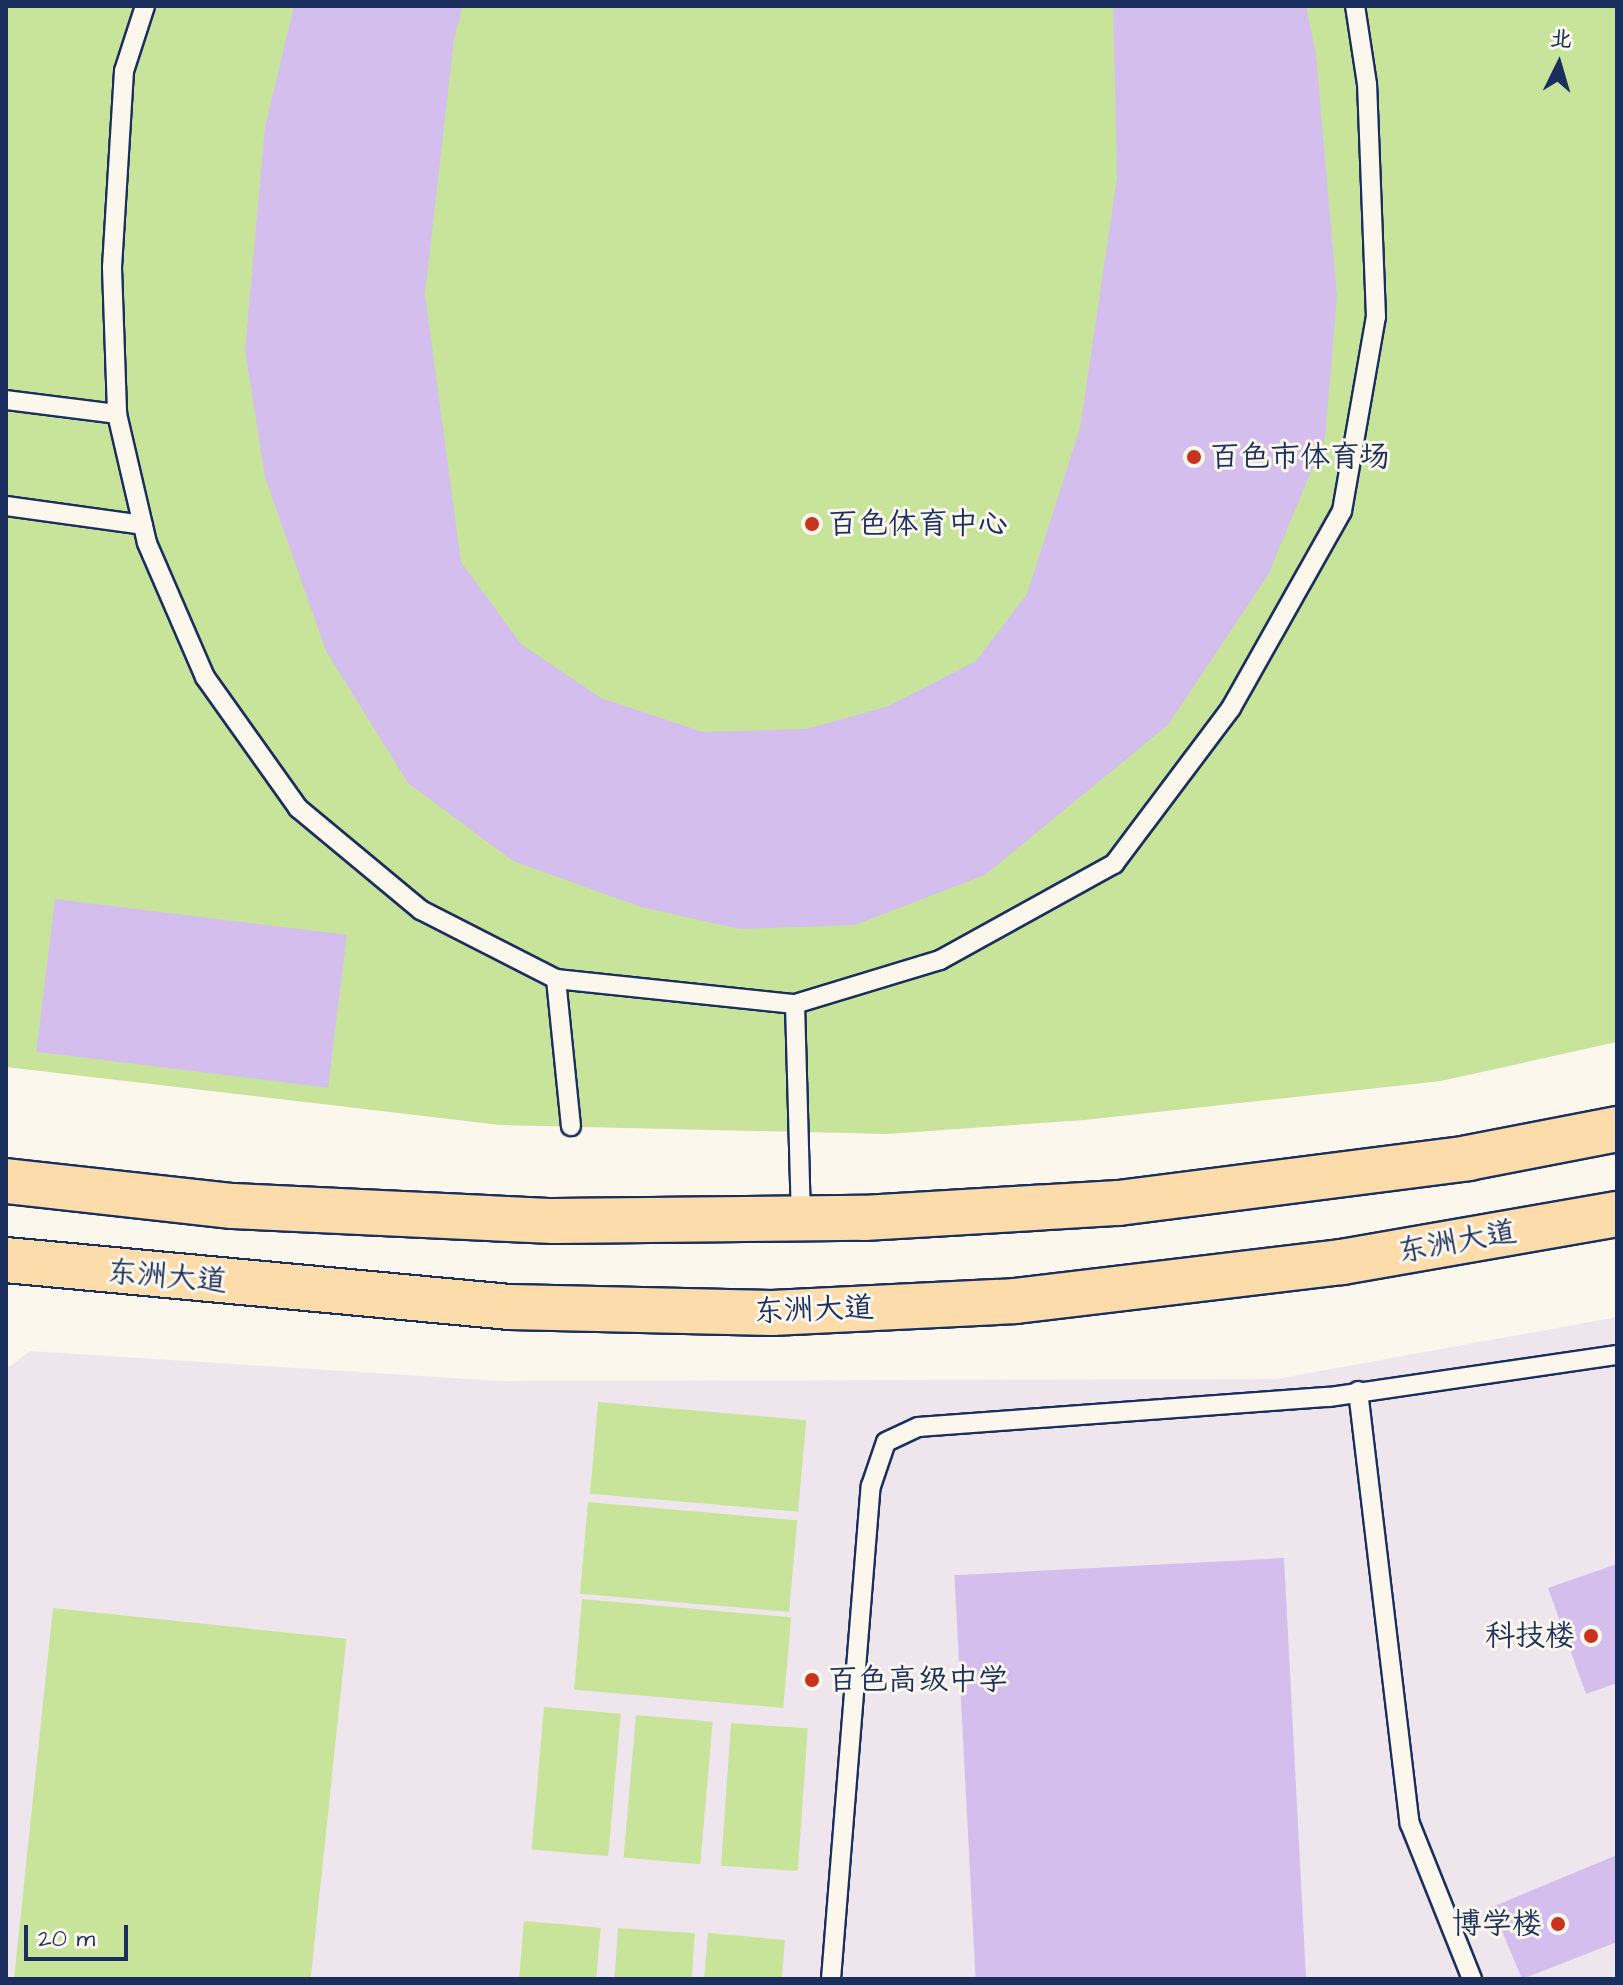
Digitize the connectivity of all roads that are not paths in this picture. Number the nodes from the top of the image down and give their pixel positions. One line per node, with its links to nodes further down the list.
1 (145, 6): 4 (lane)
2 (1355, 6): 8 (lane)
3 (6, 400): 4 (lane)
4 (117, 414): 6 (lane)
5 (6, 506): 6 (lane)
6 (143, 525): 7 (lane)
7 (556, 979): 8 (lane); 9 (lane)
8 (795, 1004): 13 (lane)
9 (571, 1126)
10 (1617, 1129): 13 (main road)
11 (6, 1181): 13 (main road)
12 (1617, 1214): 14 (main road, 东洲大道)
13 (801, 1219)
14 (6, 1260)
15 (1617, 1355): 16 (lane)
16 (1358, 1391): 17 (lane); 18 (lane)
17 (831, 1979)
18 (1472, 1979)

